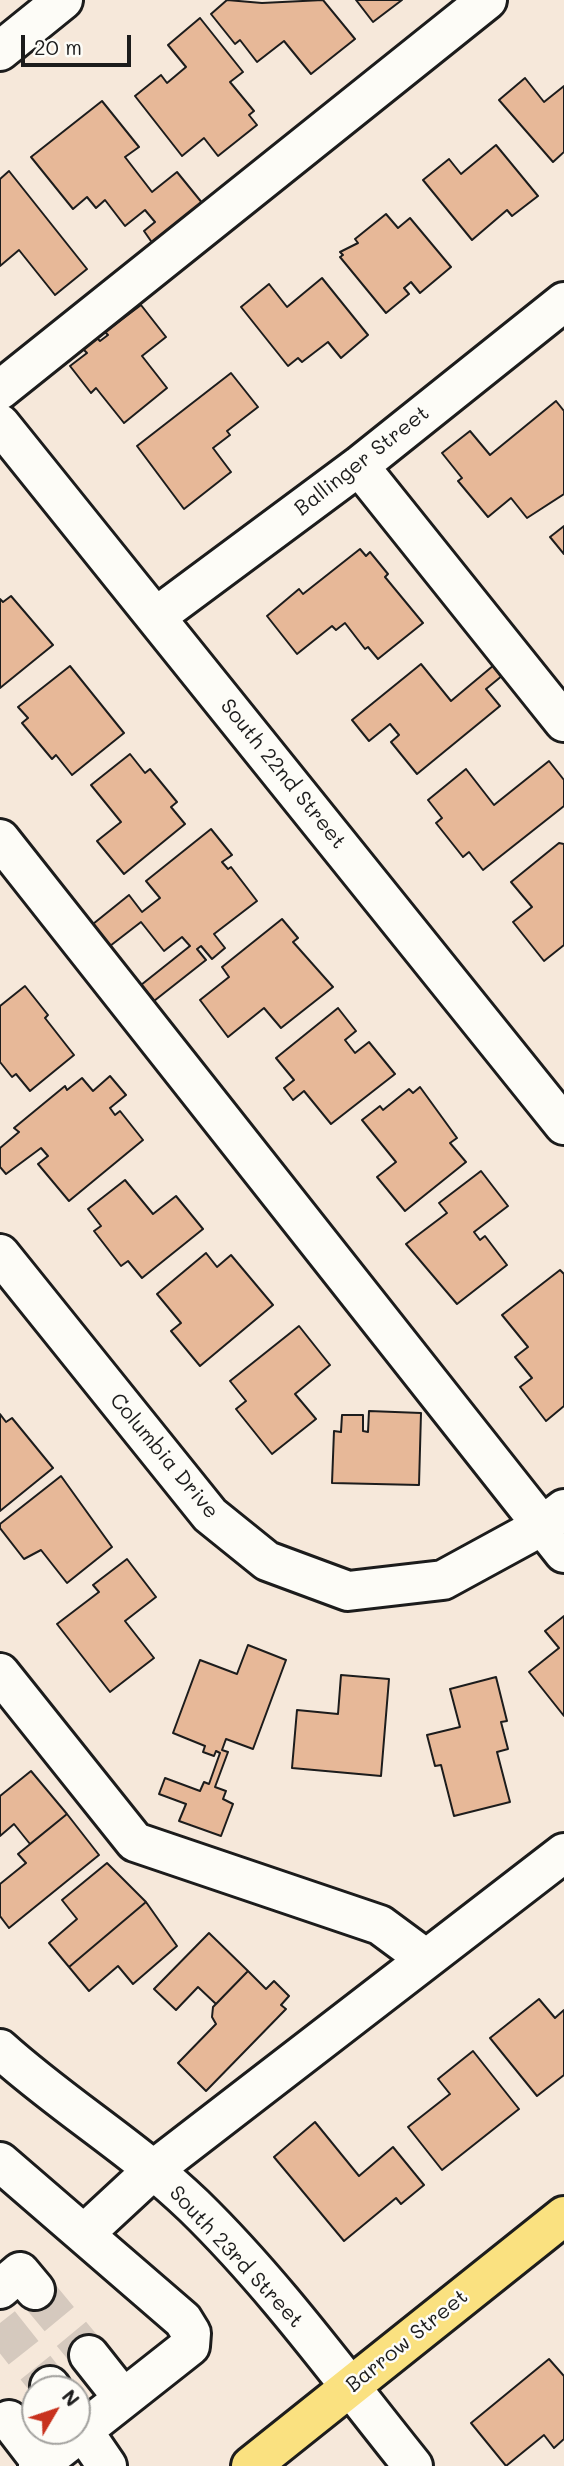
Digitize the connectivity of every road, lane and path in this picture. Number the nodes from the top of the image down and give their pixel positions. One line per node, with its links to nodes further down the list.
1 (63, 0): 3 (street)
2 (487, 0): 5 (street)
3 (0, 51)
4 (564, 302): 7 (street, Ballinger Street)
5 (0, 390)
6 (0, 424): 8 (street, South 22nd Street)
7 (359, 466): 8 (street, Ballinger Street); 9 (street)
8 (157, 616): 11 (street, South 22nd Street)
9 (564, 722)
10 (0, 839): 13 (street)
11 (564, 1125)
12 (0, 1254): 13 (street, Columbia Drive)
13 (557, 1530)
14 (0, 1673): 16 (street)
15 (564, 1853): 16 (street)
16 (426, 1959): 19 (street)
17 (0, 2049): 19 (street, South 23rd Street)
18 (0, 2162): 21 (street)
19 (153, 2170): 21 (street); 23 (street, South 23rd Street)
20 (564, 2216): 23 (main road, Barrow Street)
21 (84, 2234): 24 (street)
22 (89, 2355): 24 (street)
23 (349, 2387): 31 (main road, Barrow Street); 32 (street, South 23rd Street)
24 (123, 2398): 25 (street)
25 (91, 2419)
26 (9, 2420): 29 (street)
27 (91, 2442): 30 (street)
28 (60, 2445): 29 (street)
29 (40, 2464)
30 (107, 2466)
31 (251, 2466)
32 (412, 2466)

